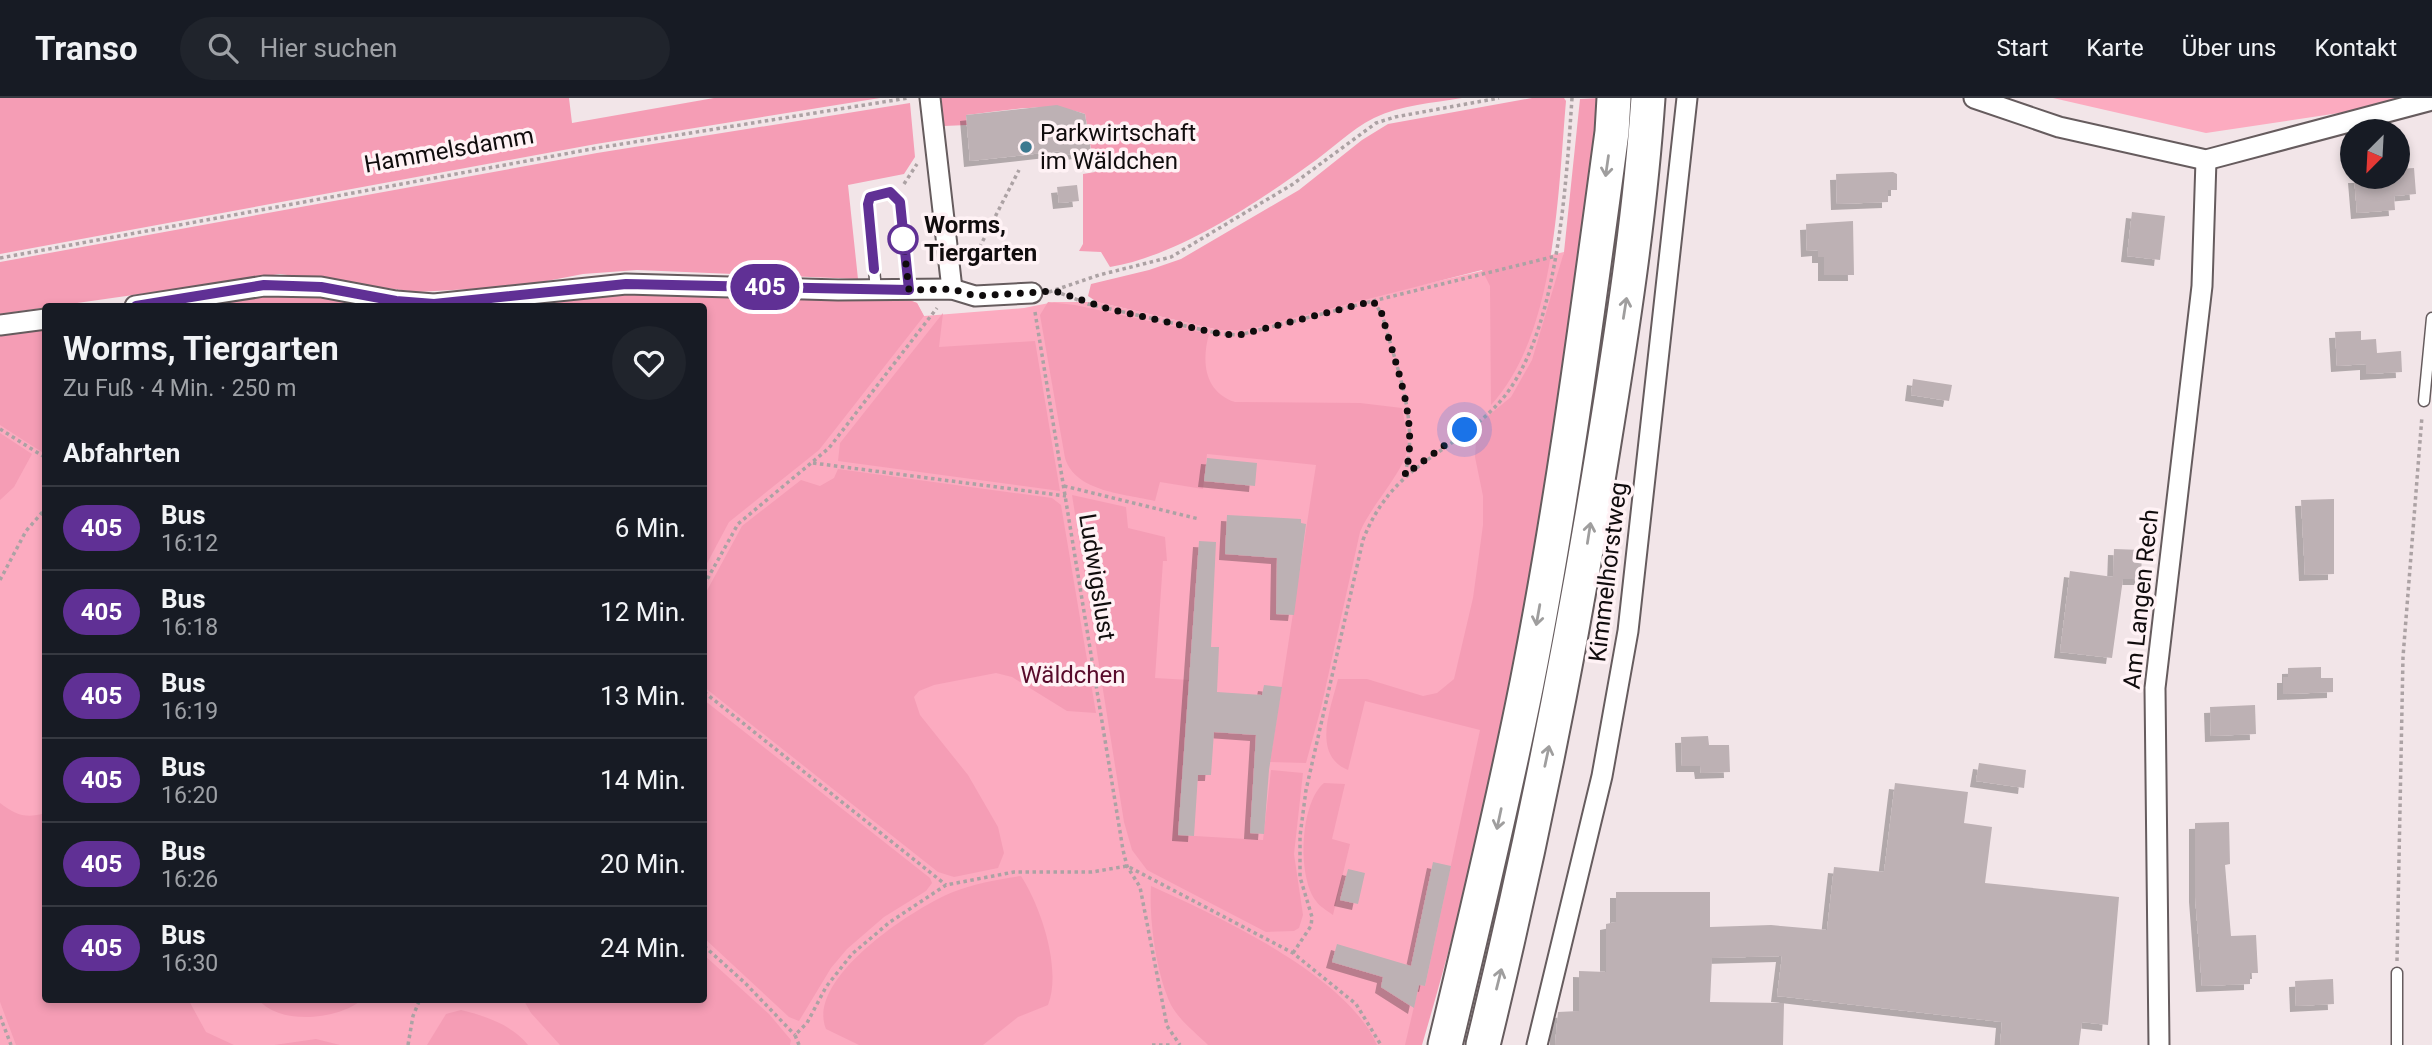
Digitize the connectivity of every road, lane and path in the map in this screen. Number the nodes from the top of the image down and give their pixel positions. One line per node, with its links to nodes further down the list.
1 (908, 98): 15 (path, Hammelsdamm)
2 (930, 98): 16 (street)
3 (1499, 98): 19 (path)
4 (1572, 98): 14 (path)
5 (1614, 98): 55 (highway, one-way to 55)
6 (1648, 98): 56 (highway, one-way to 6)
7 (1687, 98): 57 (street, Kimmelhorstweg)
8 (1974, 98): 11 (street)
9 (2432, 100): 11 (street)
10 (920, 160): 13 (path)
11 (2206, 160): 58 (street, Am Langen Rech)
12 (1019, 170): 16 (path)
13 (897, 195): 17 (lane); 18 (lane)
14 (1556, 256): 21 (path); 32 (path)
15 (0, 258)
16 (952, 289): 18 (street); 20 (street); 31 (path)
17 (876, 290): 18 (street); 24 (street)
18 (909, 290)
19 (1055, 291): 20 (path); 21 (path)
20 (1032, 293): 33 (path, Ludwigslust)
21 (1373, 301): 32 (path)
22 (153, 303): 23 (street)
23 (421, 303)
24 (444, 303)
25 (2432, 318): 28 (lane)
26 (42, 320): 27 (street)
27 (0, 325)
28 (2424, 401): 44 (path)
29 (0, 429): 30 (path)
30 (42, 455)
31 (813, 463): 34 (path); 38 (path)
32 (1405, 475): 43 (path)
33 (1064, 486): 34 (path, Ludwigslust); 36 (path)
34 (1066, 496): 40 (path, Ludwigslust)
35 (42, 512): 37 (path)
36 (1199, 519)
37 (0, 580)
38 (707, 580)
39 (707, 694): 41 (path)
40 (1127, 866): 41 (path); 43 (path); 53 (path, Ludwigslust)
41 (946, 885): 47 (path)
42 (707, 949): 47 (path)
43 (1293, 953): 54 (path)
44 (2397, 973): 59 (lane)
45 (418, 1003): 49 (path)
46 (0, 1016): 48 (path)
47 (795, 1035): 50 (path)
48 (11, 1045)
49 (408, 1045)
50 (799, 1045)
51 (1152, 1045): 52 (path)
52 (1170, 1045)
53 (1180, 1045)
54 (1381, 1045)
55 (1445, 1045)
56 (1483, 1045)
57 (1537, 1045)
58 (2159, 1045)
59 (2397, 1045)

